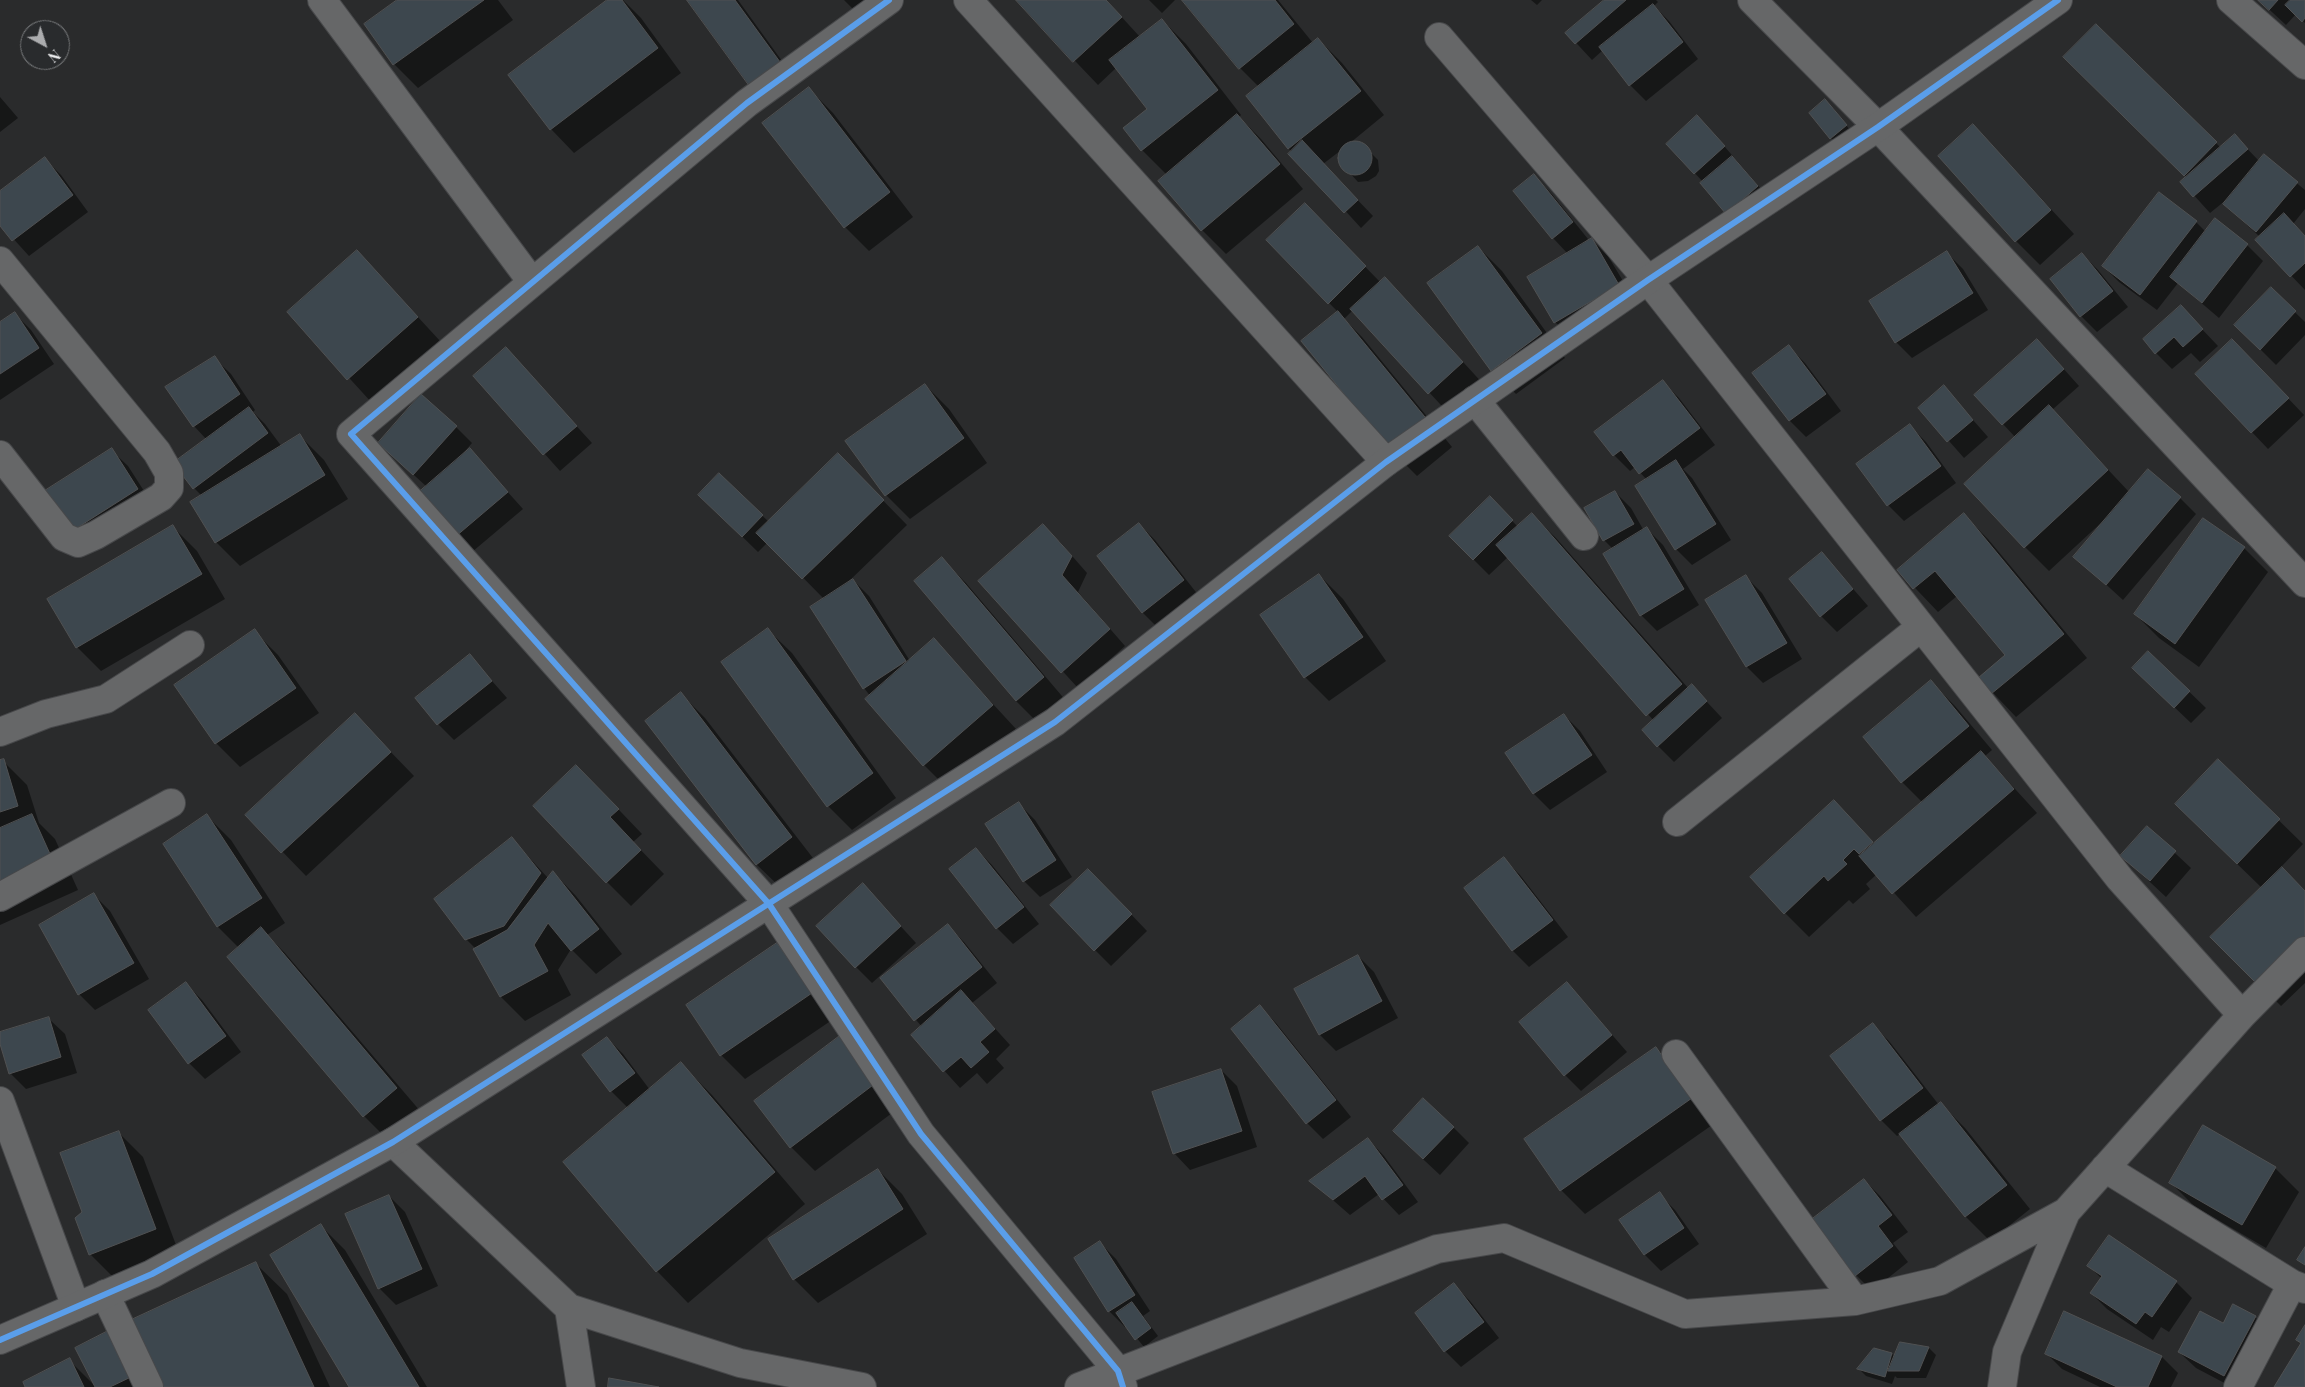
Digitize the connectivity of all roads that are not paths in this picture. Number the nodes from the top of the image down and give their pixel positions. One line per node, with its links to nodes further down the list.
1 (322, 0): 12 (street)
2 (889, 0): 12 (street)
3 (968, 0): 15 (street)
4 (1752, 0): 9 (street)
5 (2058, 0): 9 (street)
6 (2231, 0): 8 (street)
7 (1439, 37): 11 (street)
8 (2305, 65)
9 (1878, 127): 11 (street); 17 (street)
10 (0, 261): 14 (street)
11 (1648, 280): 13 (street); 18 (street)
12 (532, 282): 24 (street)
13 (1475, 400): 15 (street); 16 (street)
14 (0, 455)
15 (1386, 462): 24 (street)
16 (1584, 536)
17 (2305, 583)
18 (1922, 627): 22 (street); 26 (street)
19 (190, 645): 20 (street)
20 (0, 732)
21 (171, 803): 23 (street)
22 (1676, 822)
23 (0, 897)
24 (769, 904): 29 (street); 38 (street)
25 (2305, 952): 26 (street)
26 (2242, 1015): 30 (street)
27 (1676, 1054): 34 (street)
28 (0, 1101): 35 (street)
29 (393, 1142): 33 (street); 36 (street)
30 (2105, 1168): 31 (street); 32 (street)
31 (2066, 1212): 34 (street); 43 (street)
32 (2299, 1286): 44 (street)
33 (105, 1294): 35 (street); 39 (street)
34 (1855, 1301): 38 (street)
35 (76, 1307): 37 (street)
36 (569, 1308): 40 (street); 41 (street)
37 (0, 1340)
38 (1121, 1379): 42 (street)
39 (149, 1387)
40 (581, 1387)
41 (862, 1387)
42 (1079, 1387)
43 (2002, 1387)
44 (2238, 1387)

